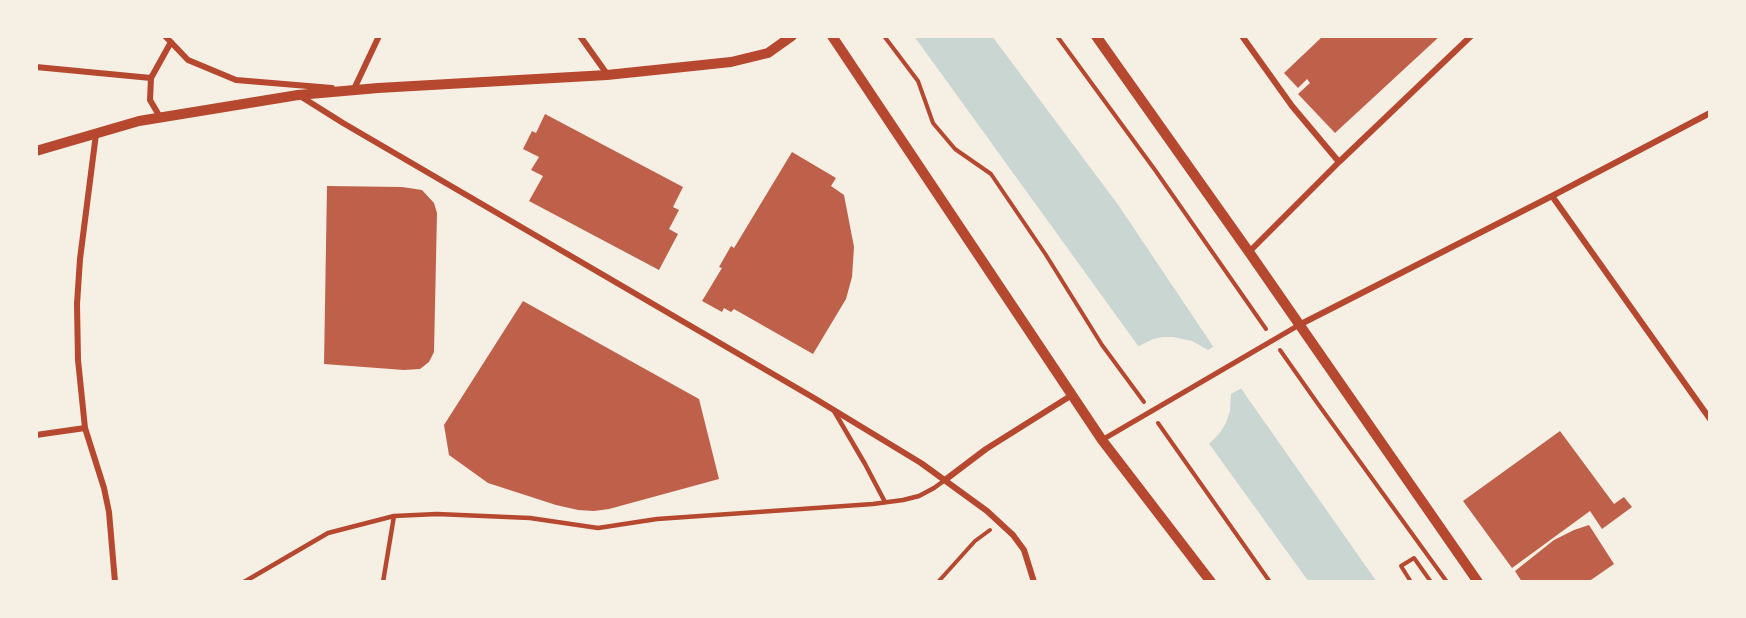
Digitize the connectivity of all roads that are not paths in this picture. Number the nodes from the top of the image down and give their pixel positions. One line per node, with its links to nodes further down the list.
1 (165, 36): 9 (street)
2 (379, 36): 13 (street)
3 (580, 36): 11 (street)
4 (792, 36): 11 (street)
5 (832, 36): 23 (street)
6 (1095, 36): 21 (street)
7 (1242, 36): 19 (street)
8 (1471, 36): 19 (street)
9 (171, 42): 12 (street); 13 (street)
10 (36, 67): 12 (street)
11 (608, 75): 13 (street)
12 (151, 78): 16 (street)
13 (355, 90): 14 (street)
14 (298, 94): 16 (street); 24 (street)
15 (1710, 113): 20 (street)
16 (160, 117): 17 (street)
17 (96, 134): 18 (street); 26 (street)
18 (36, 151)
19 (1339, 162): 21 (street)
20 (1552, 196): 22 (street); 25 (street)
21 (1250, 252): 22 (street)
22 (1299, 325): 28 (street); 37 (street)
23 (1072, 395): 28 (street); 29 (street)
24 (832, 409): 29 (street); 30 (lane)
25 (1710, 418)
26 (86, 428): 27 (street); 32 (street)
27 (36, 435)
28 (1102, 440): 36 (street)
29 (945, 480): 30 (lane); 35 (street)
30 (885, 502): 31 (lane)
31 (394, 516): 33 (lane); 34 (lane)
32 (115, 582)
33 (244, 582)
34 (383, 582)
35 (1034, 582)
36 (1211, 582)
37 (1478, 582)

